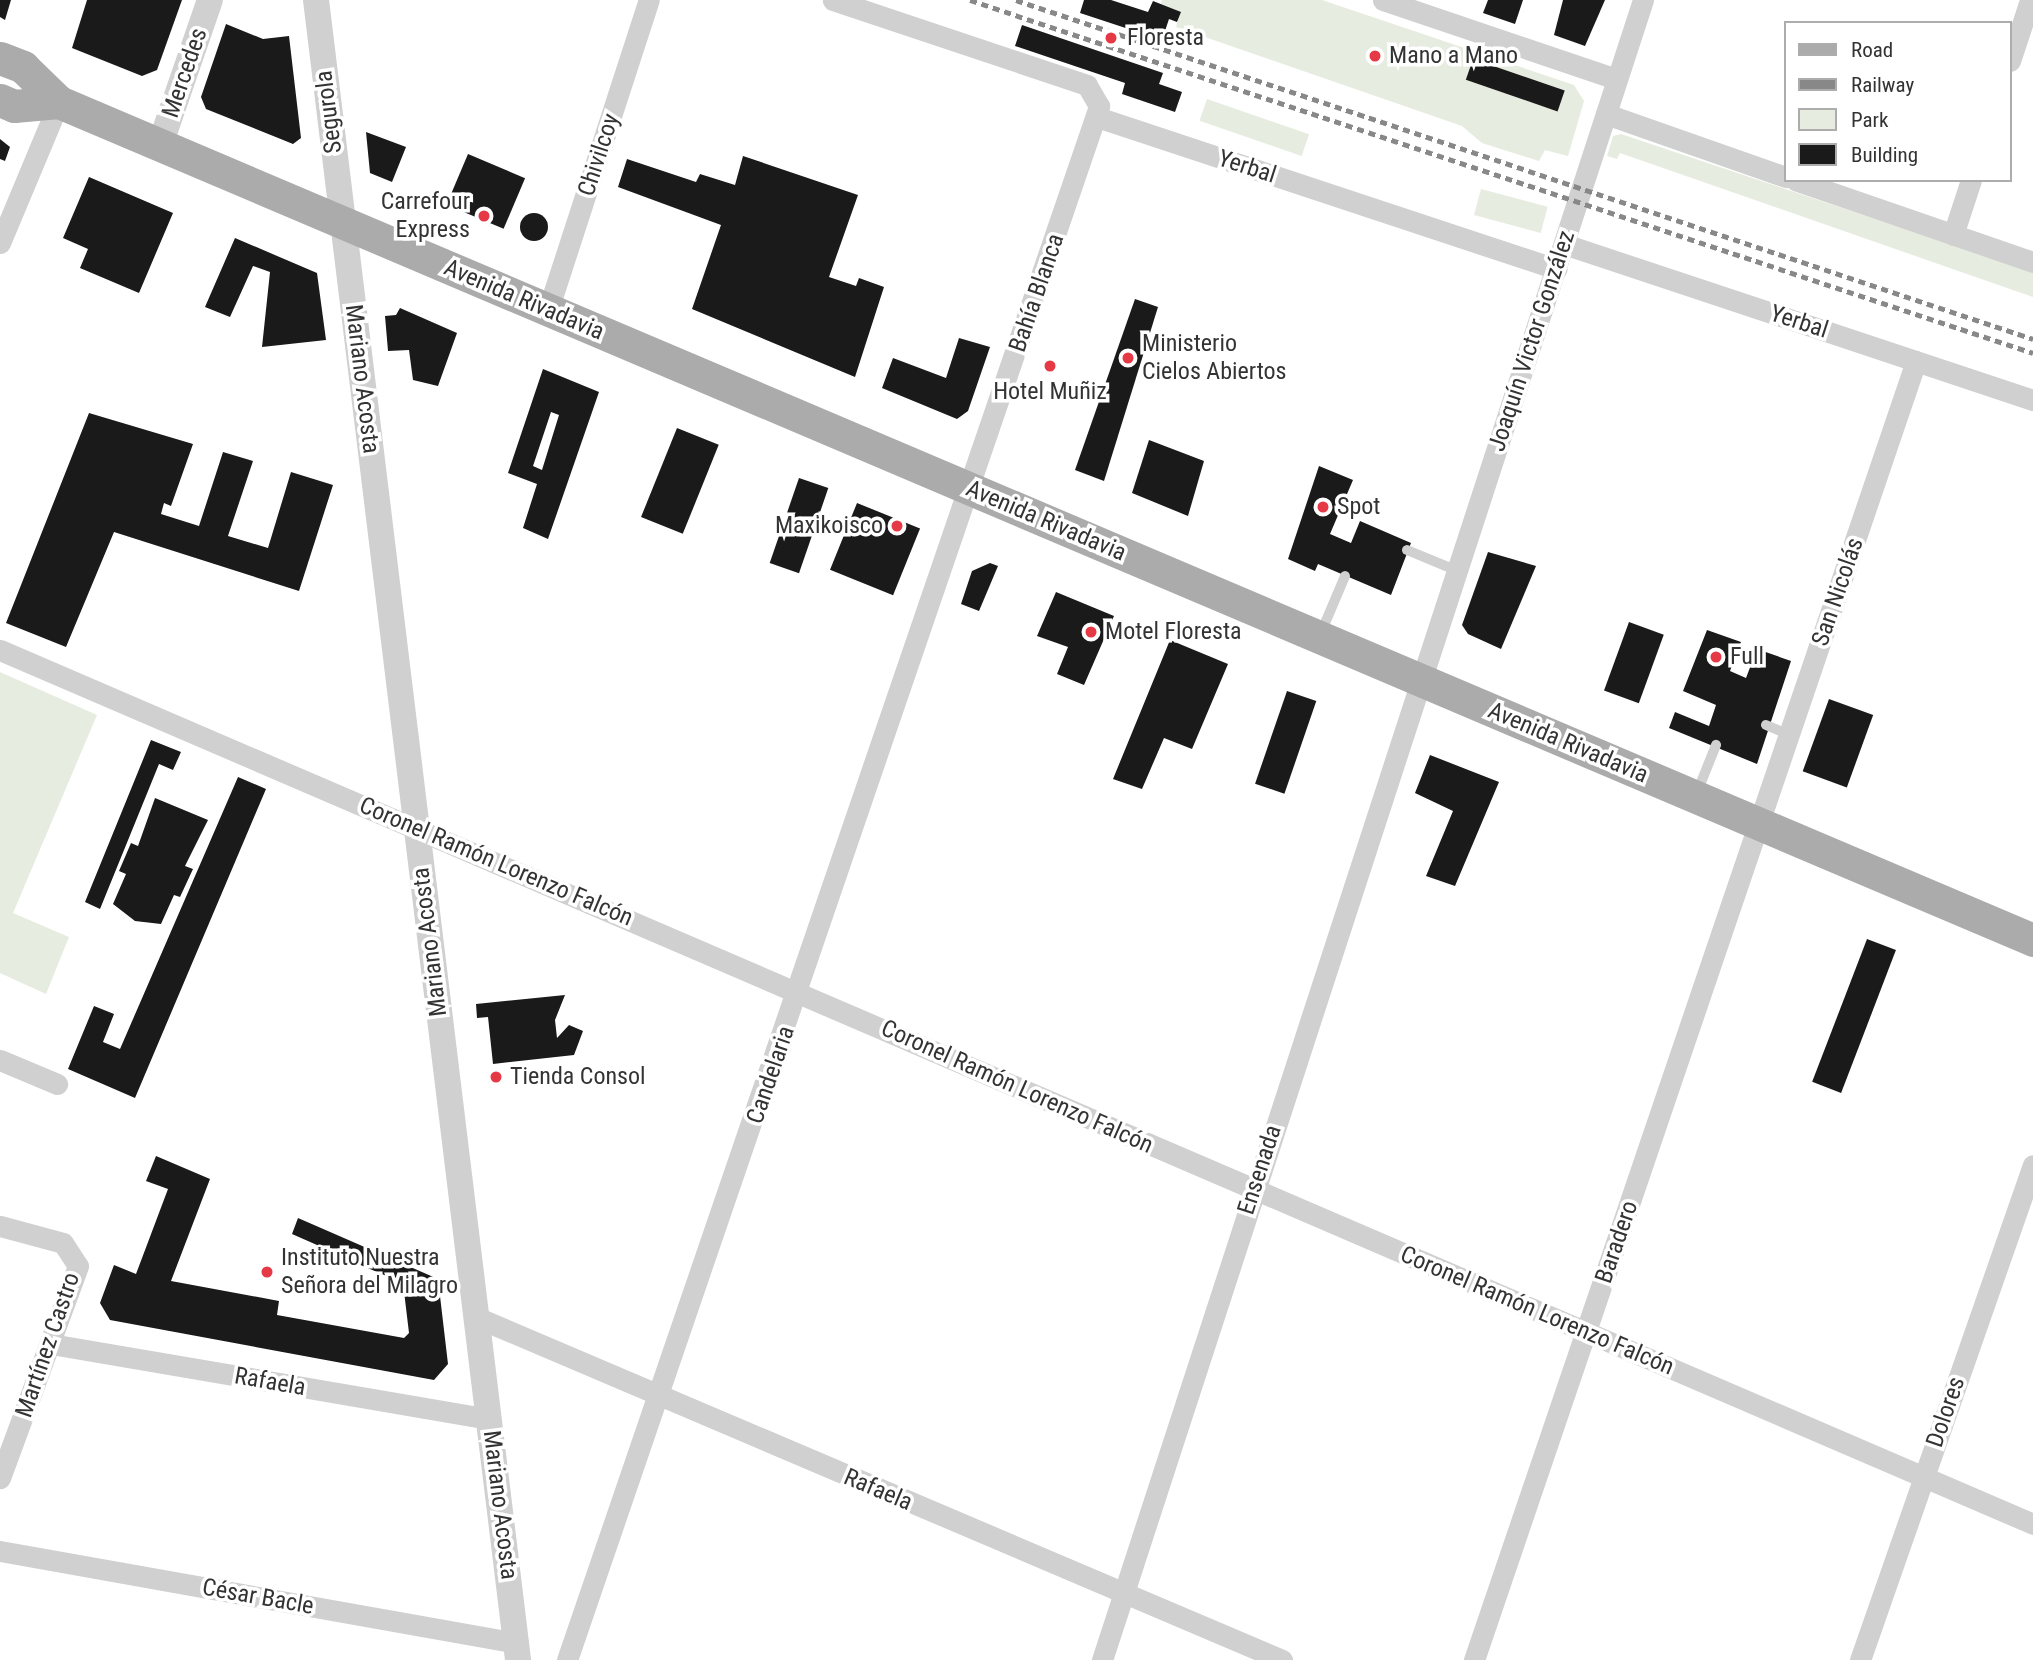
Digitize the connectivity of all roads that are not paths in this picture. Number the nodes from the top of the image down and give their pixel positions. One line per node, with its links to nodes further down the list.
1 (210, 0): 15 (street, Mercedes)
2 (316, 0): 19 (street, Segurola)
3 (649, 0): 25 (street, Chivilcoy)
4 (833, 0): 13 (street, Yerbal)
5 (1383, 0): 10 (street)
6 (1643, 0): 10 (street, Joaquín Victor González)
7 (2031, 0): 8 (street)
8 (2012, 55)
9 (0, 58): 12 (main road, Avenida Rivadavia)
10 (1617, 79): 14 (street, Joaquín Victor González)
11 (0, 100): 12 (main road, Avenida Rivadavia)
12 (59, 102): 15 (main road, Avenida Rivadavia); 21 (street)
13 (1097, 106): 24 (street, Yerbal); 28 (street, Bahía Blanca)
14 (1606, 114): 16 (street); 22 (street, Joaquín Victor González)
15 (160, 145): 19 (main road, Avenida Rivadavia)
16 (1784, 176)
17 (1801, 182): 20 (street)
18 (1970, 182): 20 (street)
19 (342, 224): 25 (main road, Avenida Rivadavia); 40 (street, Mariano Acosta)
20 (1953, 235): 23 (street)
21 (0, 243)
22 (1564, 244): 24 (street, Joaquín Victor González); 26 (street, Yerbal)
23 (2033, 262)
24 (1556, 269): 30 (street, Joaquín Victor González)
25 (548, 310): 28 (main road, Avenida Rivadavia)
26 (1916, 361): 27 (street, Yerbal); 36 (street, San Nicolás)
27 (2033, 400)
28 (970, 489): 32 (main road, Avenida Rivadavia); 42 (street, Candelaria)
29 (1407, 550): 30 (lane)
30 (1455, 570): 34 (street, Joaquín Victor González)
31 (1345, 576): 32 (lane)
32 (1319, 638): 34 (main road, Avenida Rivadavia)
33 (0, 650): 40 (street, Coronel Ramón Lorenzo Falcón)
34 (1418, 681): 38 (main road, Avenida Rivadavia); 46 (street, Ensenada)
35 (1766, 725): 36 (lane)
36 (1790, 735): 39 (street, San Nicolás)
37 (1716, 745): 38 (lane)
38 (1695, 797): 39 (main road, Avenida Rivadavia)
39 (1759, 823): 41 (main road, Avenida Rivadavia); 49 (street, Baradero)
40 (416, 827): 42 (street, Coronel Ramón Lorenzo Falcón); 48 (street, Mariano Acosta)
41 (2033, 940)
42 (799, 992): 46 (street, Coronel Ramón Lorenzo Falcón); 51 (street, Candelaria)
43 (0, 1060): 44 (street)
44 (57, 1084)
45 (2033, 1165): 54 (street, Dolores)
46 (1254, 1191): 49 (street, Coronel Ramón Lorenzo Falcón); 57 (street, Ensenada)
47 (0, 1226): 50 (street, Martínez Castro)
48 (476, 1317): 51 (street, Rafaela); 52 (street, Mariano Acosta)
49 (1587, 1332): 54 (street, Coronel Ramón Lorenzo Falcón); 62 (street, Baradero)
50 (51, 1344): 52 (street, Rafaela); 53 (street, Martínez Castro)
51 (659, 1399): 57 (street, Rafaela); 59 (street, Candelaria)
52 (489, 1419): 58 (street, Mariano Acosta)
53 (0, 1478)
54 (1923, 1478): 55 (street, Coronel Ramón Lorenzo Falcón); 63 (street, Dolores)
55 (2033, 1524)
56 (0, 1550): 58 (street, César Bacle)
57 (1124, 1592): 60 (street, Ensenada); 61 (street, Rafaela)
58 (517, 1652)
59 (567, 1660)
60 (1102, 1660)
61 (1282, 1660)
62 (1474, 1660)
63 (1860, 1660)

